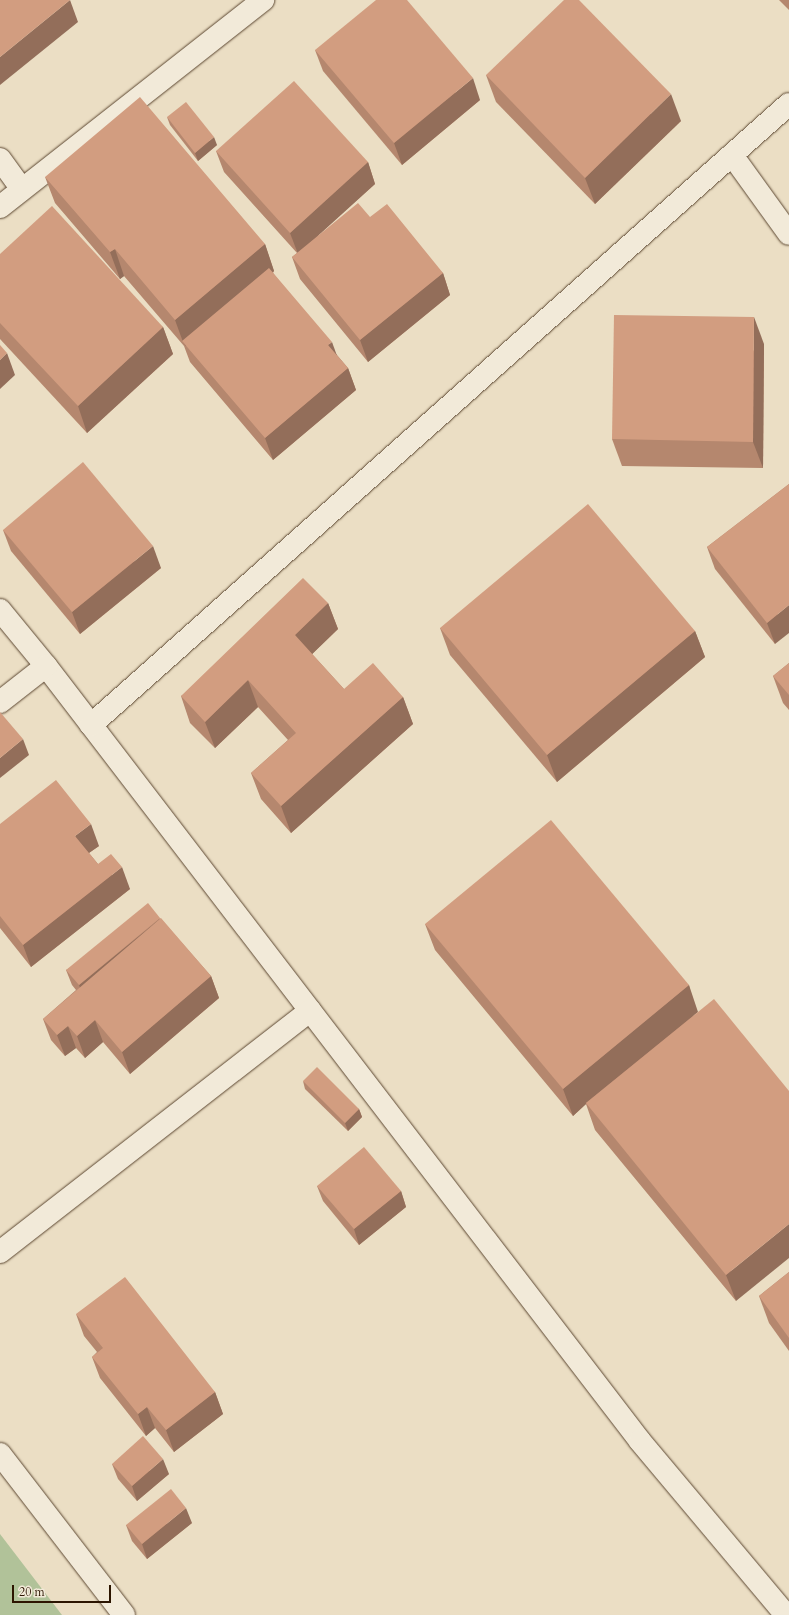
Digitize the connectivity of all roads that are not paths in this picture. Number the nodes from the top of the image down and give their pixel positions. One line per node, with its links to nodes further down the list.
1 (263, 0): 5 (street)
2 (789, 104): 3 (street)
3 (732, 155): 7 (street); 11 (street)
4 (0, 159): 5 (street)
5 (22, 189): 6 (street)
6 (0, 207)
7 (789, 234)
8 (0, 610): 9 (street)
9 (46, 666): 10 (street); 11 (street)
10 (0, 702)
11 (91, 725): 12 (street)
12 (310, 1011): 13 (street); 16 (street)
13 (0, 1252)
14 (0, 1454): 15 (street)
15 (124, 1615)
16 (786, 1615)

